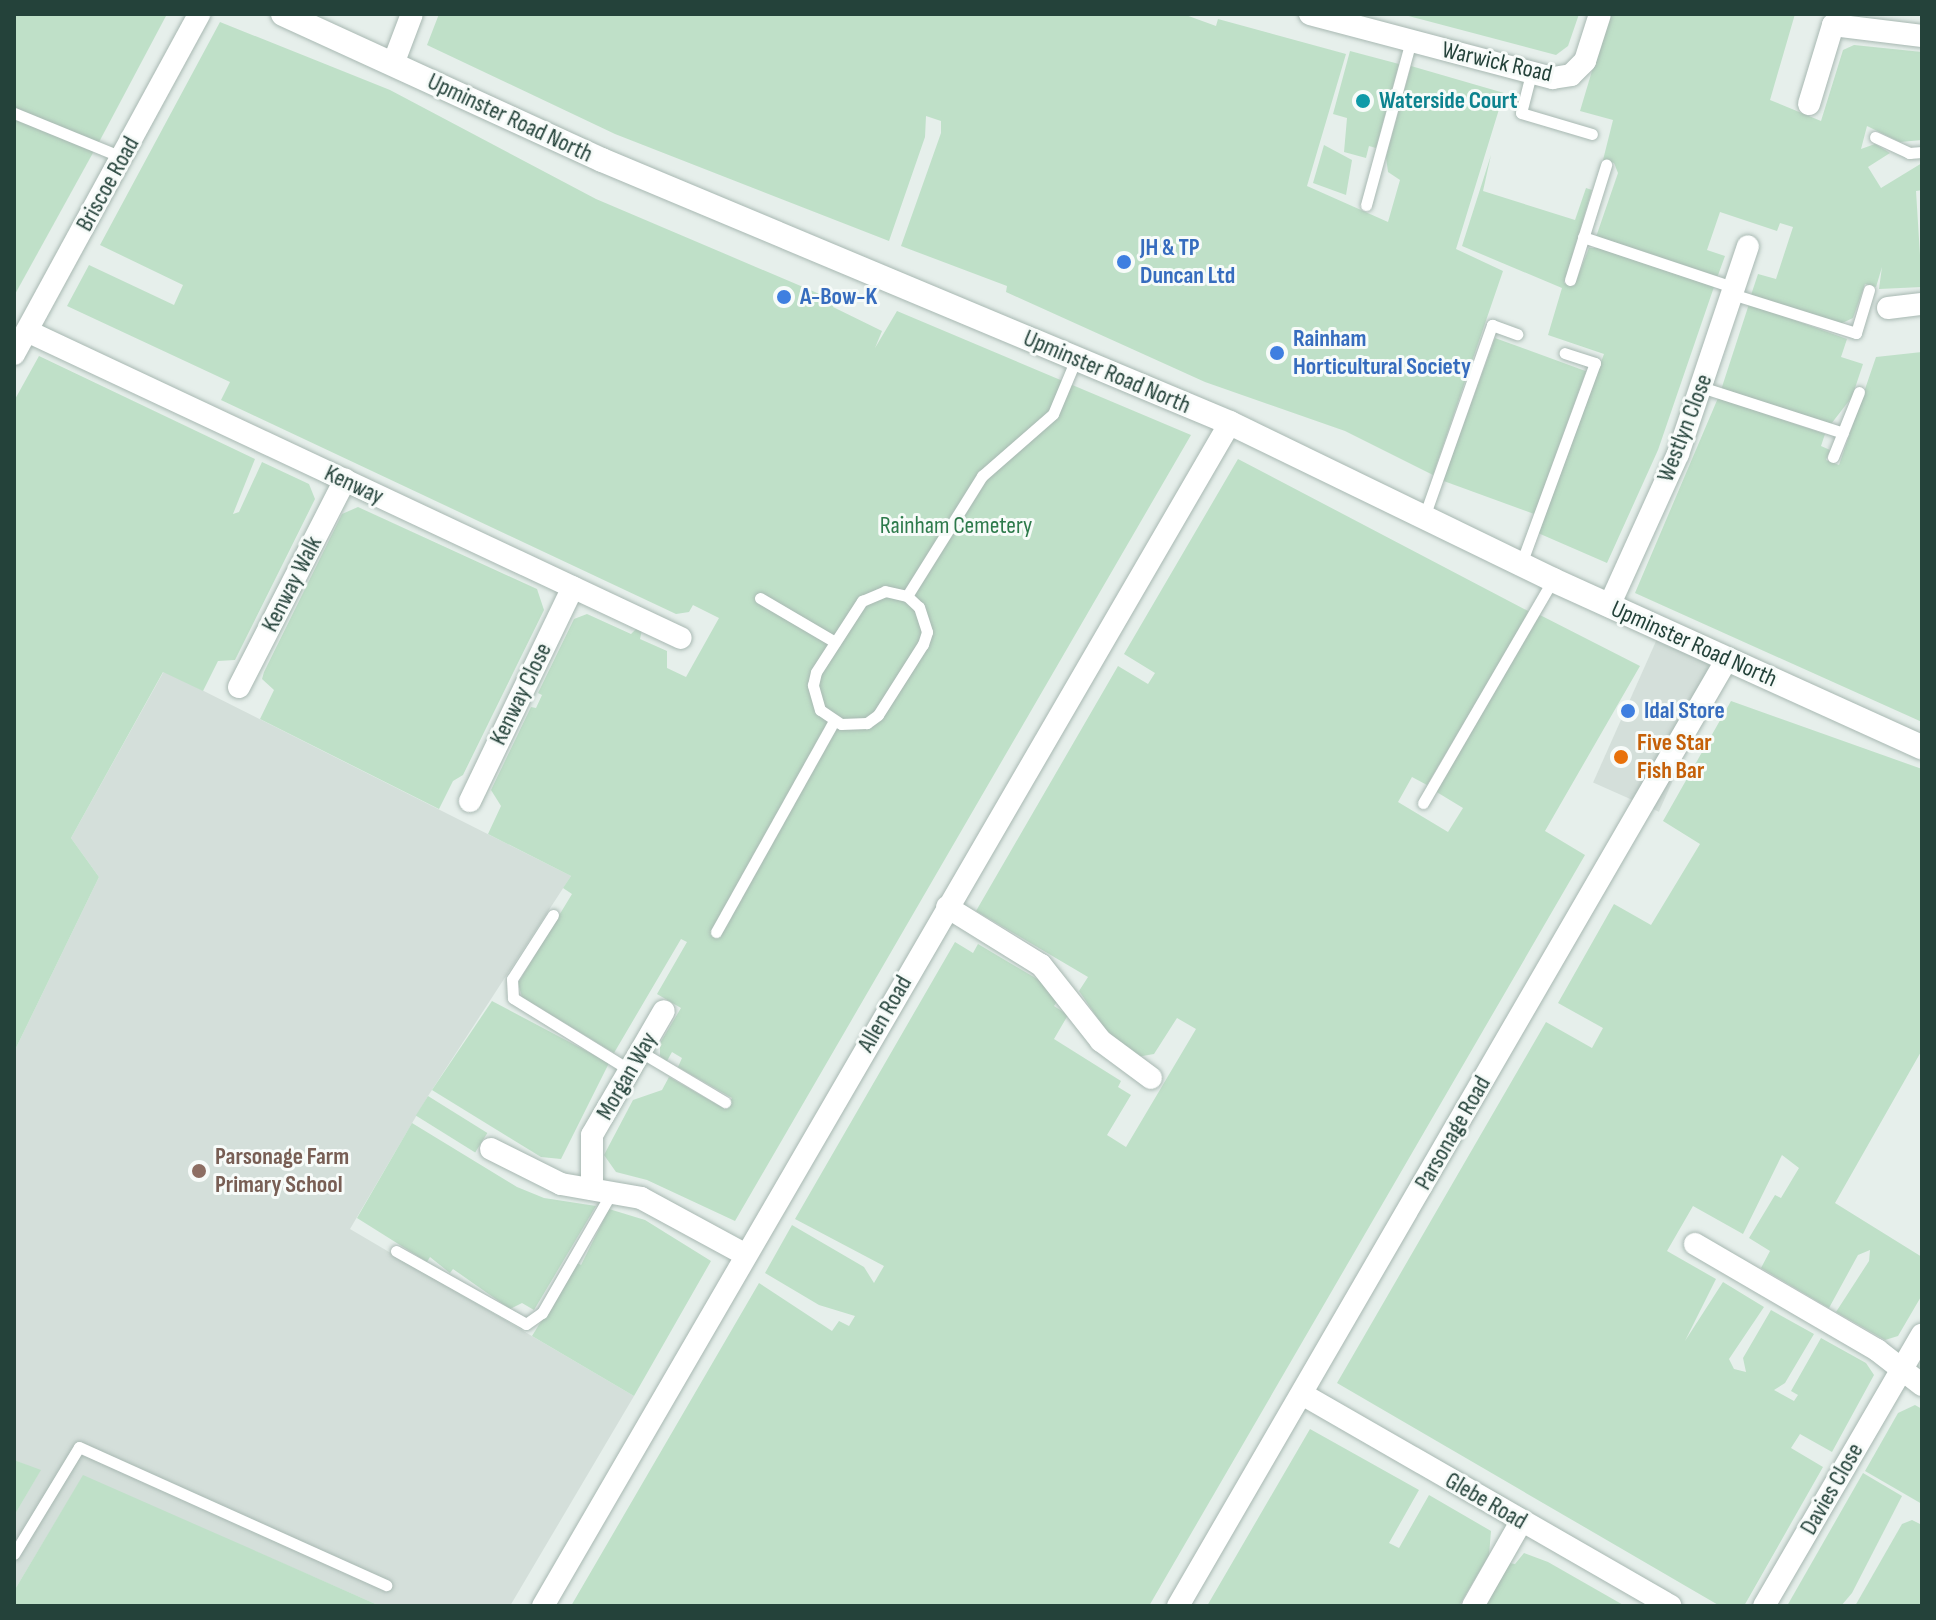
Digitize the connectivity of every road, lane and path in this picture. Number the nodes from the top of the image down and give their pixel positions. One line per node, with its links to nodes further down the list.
1 (199, 14): 17 (street, Briscoe Road)
2 (283, 14): 10 (street, Upminster Road North)
3 (412, 14): 10 (street)
4 (1310, 14): 6 (street, Warwick Road)
5 (1600, 14): 11 (street, Warwick Road)
6 (1335, 17): 9 (street, Warwick Road)
7 (1835, 20): 8 (street); 12 (street)
8 (1922, 36)
9 (1411, 41): 11 (street, Warwick Road); 19 (lane)
10 (393, 64): 31 (street, Upminster Road North)
11 (1531, 74): 14 (lane)
12 (1809, 104)
13 (14, 113): 17 (lane)
14 (1592, 134)
15 (1875, 137): 16 (lane)
16 (1922, 152)
17 (123, 158): 27 (street, Briscoe Road)
18 (1606, 165): 20 (lane)
19 (1366, 205)
20 (1583, 237): 22 (lane); 24 (lane)
21 (1748, 246): 24 (street, Westlyn Close)
22 (1570, 280)
23 (1869, 290): 24 (lane)
24 (1734, 291): 32 (street, Westlyn Close)
25 (1922, 304): 26 (street)
26 (1888, 308)
27 (27, 331): 30 (street, Briscoe Road); 37 (street, Kenway)
28 (1517, 334): 38 (lane)
29 (1565, 353): 39 (lane)
30 (14, 354)
31 (1076, 359): 34 (street, Upminster Road North); 42 (lane)
32 (1701, 387): 35 (lane); 44 (street, Westlyn Close)
33 (1859, 392): 35 (lane)
34 (1230, 423): 38 (street, Upminster Road North); 53 (street, Allen Road)
35 (1843, 433): 36 (lane)
36 (1833, 457)
37 (345, 480): 41 (street, Kenway); 48 (street, Kenway Walk)
38 (1424, 517): 39 (street, Upminster Road North)
39 (1521, 564): 40 (street, Upminster Road North)
40 (1553, 580): 44 (street, Upminster Road North); 52 (lane)
41 (573, 587): 45 (street, Kenway); 51 (street, Kenway Close)
42 (907, 596): 46 (lane); 49 (lane)
43 (760, 598): 46 (lane)
44 (1609, 606): 47 (street, Upminster Road North)
45 (681, 638)
46 (835, 642): 49 (lane)
47 (1727, 659): 50 (street, Upminster Road North); 68 (street, Parsonage Road)
48 (239, 687)
49 (834, 721): 55 (lane)
50 (1922, 747)
51 (470, 801)
52 (1423, 803)
53 (947, 907): 58 (street); 64 (street, Allen Road)
54 (553, 915): 57 (lane)
55 (716, 932)
56 (664, 1011): 57 (street, Morgan Way)
57 (636, 1061): 59 (lane); 61 (street, Morgan Way)
58 (1151, 1078)
59 (725, 1102)
60 (491, 1149): 61 (street)
61 (602, 1190): 63 (lane); 64 (street)
62 (1695, 1244): 66 (street)
63 (396, 1251)
64 (746, 1255): 73 (street, Allen Road)
65 (1922, 1335): 66 (street, Davies Close)
66 (1901, 1372): 67 (street); 77 (street, Davies Close)
67 (1922, 1385)
68 (1302, 1394): 69 (street, Glebe Road); 74 (street, Parsonage Road)
69 (1521, 1522): 72 (street, Glebe Road); 75 (street)
70 (14, 1554): 71 (lane)
71 (386, 1585)
72 (1640, 1599): 76 (street, Glebe Road)
73 (543, 1606)
74 (1178, 1606)
75 (1473, 1606)
76 (1670, 1606)
77 (1764, 1606)

